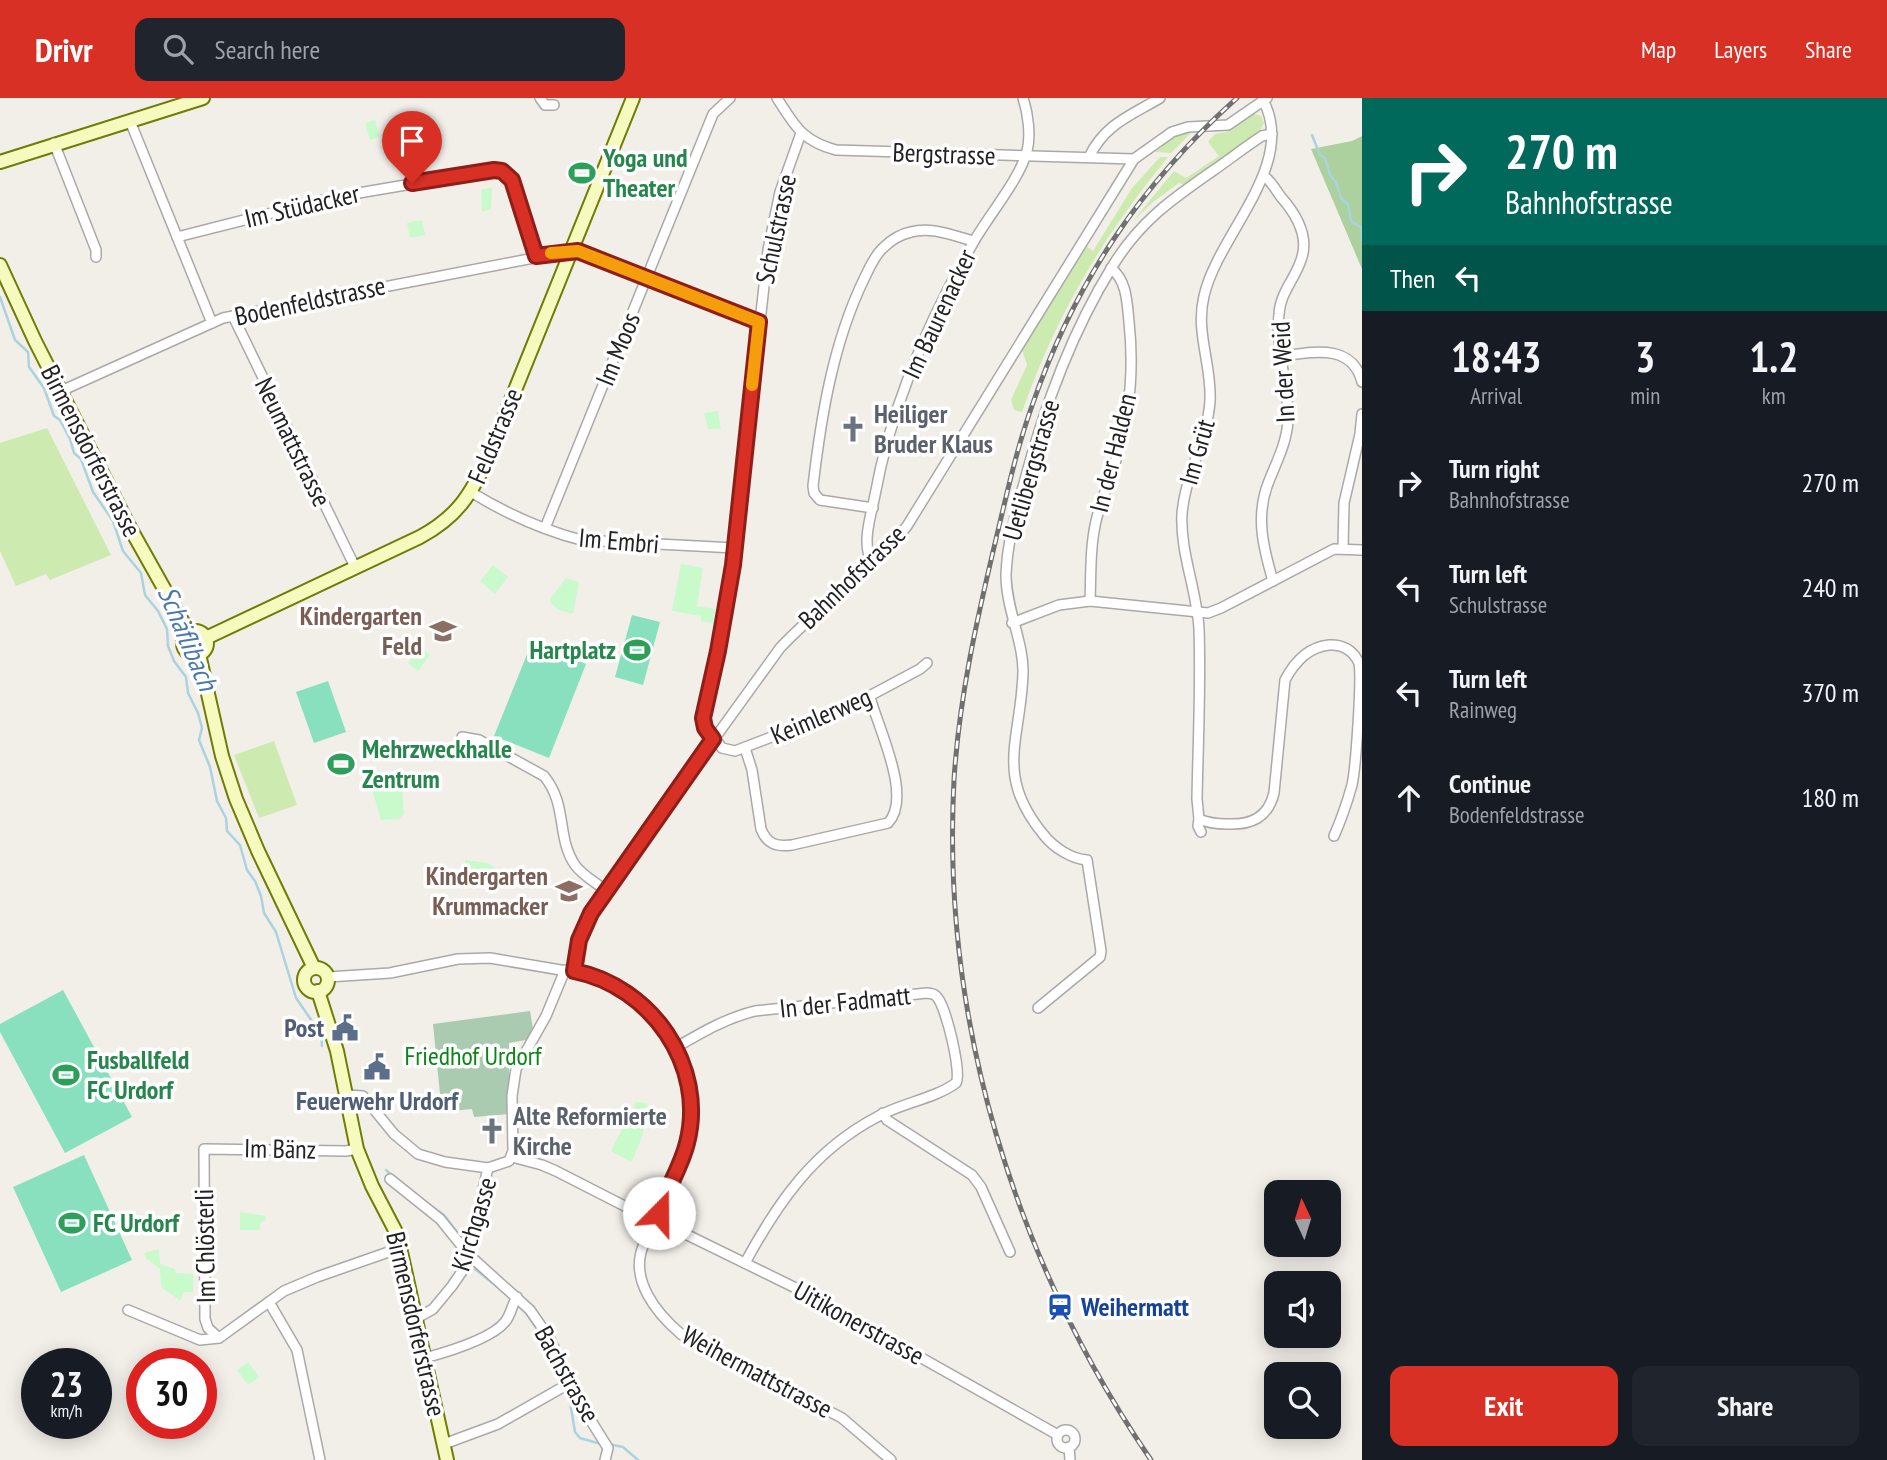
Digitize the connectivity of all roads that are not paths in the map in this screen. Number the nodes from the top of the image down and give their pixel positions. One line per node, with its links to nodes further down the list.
1 (203, 98): 9 (main road)
2 (540, 98): 10 (street)
3 (633, 98): 22 (main road, Feldstrasse)
4 (730, 98): 27 (street, Im Moos)
5 (777, 98): 12 (street, Bergstrasse)
6 (1023, 98): 15 (street)
7 (1160, 98): 16 (street)
8 (1265, 99): 13 (street, Im Grüt); 17 (street, Bahnhofstrasse)
9 (174, 102): 11 (main road)
10 (554, 105)
11 (130, 121): 14 (main road); 20 (street)
12 (801, 133): 15 (street, Bergstrasse); 29 (street, Schulstrasse)
13 (1272, 134): 19 (street, Im Grüt); 26 (street, Uetlibergstrasse)
14 (54, 144): 18 (main road); 24 (street)
15 (1025, 156): 16 (street, Bergstrasse); 21 (street, Im Baurenacker)
16 (1089, 157): 17 (street, Bergstrasse)
17 (1134, 159): 41 (street, Bahnhofstrasse)
18 (0, 162)
19 (1265, 176): 31 (street, In der Weid); 45 (street, Im Grüt)
20 (177, 237): 23 (street, Im Stüdacker); 30 (street)
21 (973, 241): 36 (street, Im Baurenacker); 36 (street)
22 (571, 251): 23 (street, Bodenfeldstrasse); 27 (street); 35 (main road, Feldstrasse)
23 (536, 256): 28 (street, Bodenfeldstrasse)
24 (96, 257)
25 (0, 265): 33 (main road, Birmensdorferstrasse)
26 (1111, 268): 44 (street, In der Halden); 46 (street, Uetlibergstrasse)
27 (646, 277): 29 (street); 37 (street, Im Moos)
28 (233, 316): 30 (street, Bodenfeldstrasse); 42 (street, Neumattstrasse)
29 (759, 322): 38 (street, Schulstrasse)
30 (212, 323): 33 (street, Bodenfeldstrasse)
31 (1282, 356): 32 (street); 43 (street, In der Weid)
32 (1362, 382)
33 (61, 391): 47 (main road, Birmensdorferstrasse)
34 (1362, 414): 39 (street)
35 (471, 492): 37 (street, Im Embri); 42 (main road, Feldstrasse)
36 (873, 508): 41 (street, Im Baurenacker)
37 (545, 527): 38 (street, Im Embri)
38 (735, 548): 53 (street, Schulstrasse)
39 (1343, 548): 40 (street); 43 (street)
40 (1362, 550)
41 (872, 563): 53 (street, Bahnhofstrasse)
42 (355, 567): 48 (main road, Feldstrasse)
43 (1273, 580): 45 (street)
44 (1090, 601): 45 (street); 46 (street)
45 (1198, 613): 55 (street, Im Grüt)
46 (1012, 623): 63 (street, Uetlibergstrasse)
47 (189, 633): 48 (main road); 49 (main road, Birmensdorferstrasse)
48 (206, 638): 49 (main road)
49 (199, 654): 59 (main road, Birmensdorferstrasse)
50 (928, 663): 51 (street, Keimlerweg)
51 (870, 697): 54 (street, Keimlerweg); 54 (street)
52 (462, 737): 58 (street)
53 (713, 739): 54 (street, Keimlerweg); 58 (street, Bahnhofstrasse)
54 (745, 748)
55 (1199, 820): 56 (street, Im Grüt); 57 (street)
56 (1201, 832)
57 (1334, 836)
58 (605, 890): 60 (street, Bahnhofstrasse)
59 (314, 968): 61 (main road); 62 (main road, Birmensdorferstrasse)
60 (569, 971): 61 (street); 64 (street, Weihermattstrasse); 69 (street, Kirchgasse)
61 (328, 977): 62 (main road)
62 (318, 991): 65 (main road, Birmensdorferstrasse)
63 (1038, 1008)
64 (675, 1048): 66 (street, In der Fadmatt); 72 (street, Weihermattstrasse)
65 (347, 1095): 68 (main road, Birmensdorferstrasse); 70 (street)
66 (883, 1114): 74 (street); 76 (street, In der Fadmatt)
67 (204, 1149): 68 (street, Im Bänz); 81 (street, Im Chlösterli)
68 (357, 1149): 73 (main road, Birmensdorferstrasse)
69 (512, 1157): 70 (street, Kirchgasse); 72 (street, Uitikonerstrasse)
70 (488, 1168): 75 (street, Kirchgasse)
71 (390, 1179): 75 (street, Bachstrasse)
72 (660, 1217): 76 (street, Uitikonerstrasse); 88 (street, Weihermattstrasse)
73 (400, 1248): 78 (street); 80 (main road, Birmensdorferstrasse)
74 (1010, 1252)
75 (469, 1255): 77 (street, Bachstrasse); 80 (street, Kirchgasse)
76 (745, 1263): 89 (street, Uitikonerstrasse)
77 (516, 1299): 82 (street); 83 (street, Bachstrasse)
78 (269, 1302): 81 (street); 85 (street)
79 (128, 1310): 81 (street)
80 (417, 1318): 82 (main road, Birmensdorferstrasse)
81 (219, 1338)
82 (425, 1358): 84 (main road, Birmensdorferstrasse)
83 (567, 1385): 84 (street); 87 (street, Bachstrasse)
84 (444, 1444): 86 (main road, Birmensdorferstrasse)
85 (320, 1460)
86 (447, 1460)
87 (605, 1460)
88 (891, 1460)
89 (1070, 1460)

